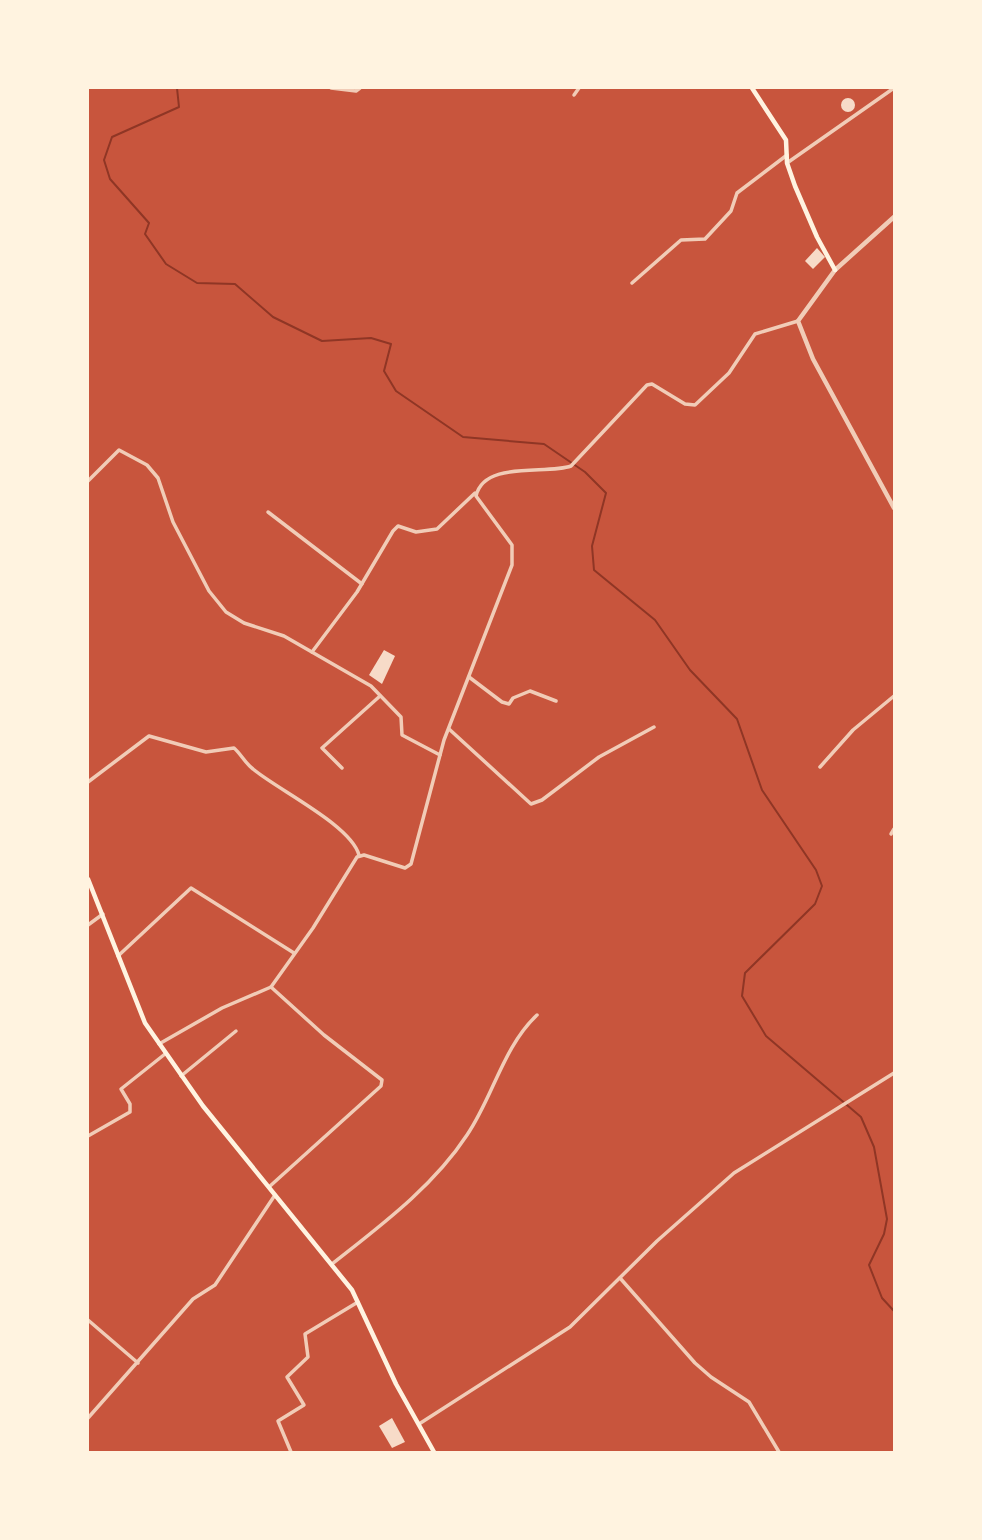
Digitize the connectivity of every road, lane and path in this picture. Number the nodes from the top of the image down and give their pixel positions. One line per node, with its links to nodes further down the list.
1 (331, 88): 2 (street)
2 (360, 88)
3 (579, 88): 6 (street)
4 (752, 88): 7 (main road)
5 (894, 88): 8 (street)
6 (574, 95)
7 (787, 155): 8 (main road); 11 (street)
8 (787, 163): 10 (main road)
9 (894, 217): 10 (street)
10 (835, 270): 12 (street)
11 (632, 284)
12 (798, 321): 14 (street); 15 (street)
13 (88, 481): 18 (street)
14 (477, 492): 17 (street); 19 (street)
15 (894, 508)
16 (268, 512): 17 (street)
17 (362, 584): 18 (street)
18 (312, 652): 20 (street)
19 (469, 677): 22 (street); 24 (street)
20 (380, 696): 25 (street); 27 (street)
21 (894, 696): 26 (street)
22 (556, 701)
23 (654, 727): 24 (street)
24 (449, 729): 25 (street)
25 (440, 755): 31 (street)
26 (820, 767)
27 (342, 768)
28 (88, 782): 31 (street)
29 (894, 829): 30 (street)
30 (891, 834)
31 (359, 855): 35 (street)
32 (88, 879): 33 (main road)
33 (103, 914): 34 (street); 36 (main road)
34 (88, 925)
35 (295, 954): 36 (street); 37 (street)
36 (118, 956): 40 (main road)
37 (271, 986): 40 (street); 45 (street)
38 (537, 1015): 47 (street)
39 (236, 1031): 43 (street)
40 (159, 1044): 41 (main road)
41 (166, 1054): 43 (main road); 44 (street)
42 (894, 1073): 48 (street)
43 (181, 1076): 45 (main road)
44 (88, 1136)
45 (269, 1187): 46 (main road)
46 (275, 1195): 47 (main road); 51 (street)
47 (332, 1265): 49 (main road)
48 (620, 1278): 53 (street); 56 (street)
49 (358, 1302): 53 (main road); 54 (street)
50 (88, 1320): 51 (street)
51 (138, 1363): 52 (street)
52 (88, 1418)
53 (419, 1424): 55 (main road)
54 (291, 1452)
55 (435, 1452)
56 (779, 1452)

